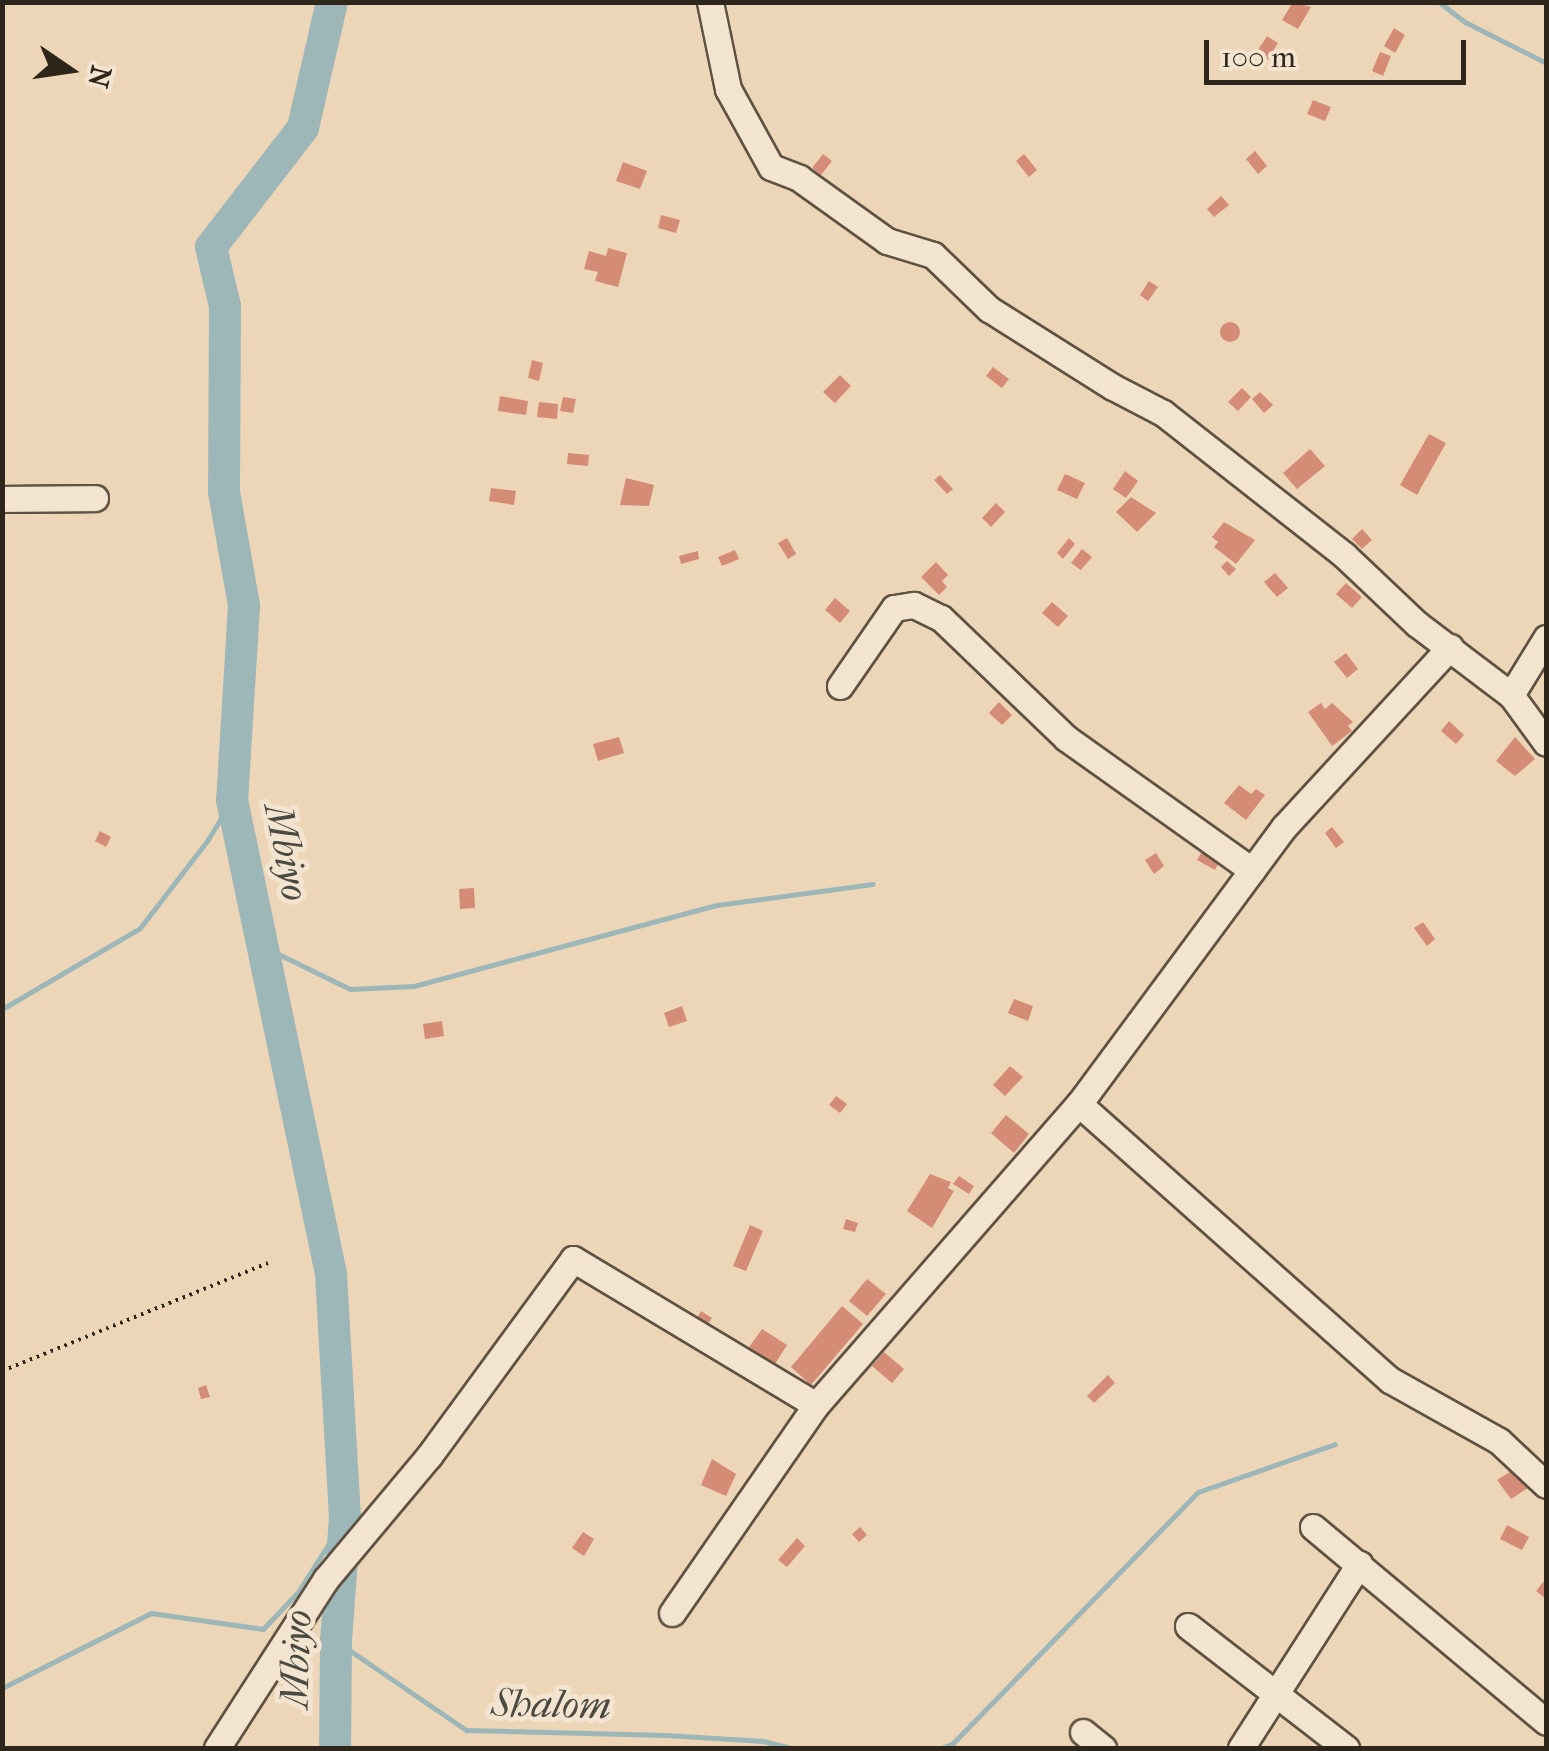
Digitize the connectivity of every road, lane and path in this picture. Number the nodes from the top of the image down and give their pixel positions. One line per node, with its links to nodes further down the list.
1 (710, 2): 5 (street)
2 (96, 498): 3 (street)
3 (2, 499)
4 (1546, 638): 7 (street)
5 (1450, 647): 7 (street); 9 (street)
6 (840, 686): 9 (street)
7 (1510, 695): 8 (street)
8 (1546, 743)
9 (1252, 870): 10 (street)
10 (1079, 1104): 13 (street); 14 (street)
11 (268, 1262): 12 (path)
12 (2, 1371)
13 (816, 1405): 17 (street); 22 (street)
14 (1546, 1486)
15 (1313, 1527): 16 (street)
16 (1359, 1564): 19 (street); 20 (street)
17 (672, 1613)
18 (1188, 1626): 19 (street)
19 (1278, 1696): 24 (street); 25 (street)
20 (1546, 1722)
21 (1083, 1732): 23 (street)
22 (216, 1748)
23 (1103, 1748)
24 (1241, 1748)
25 (1346, 1748)

